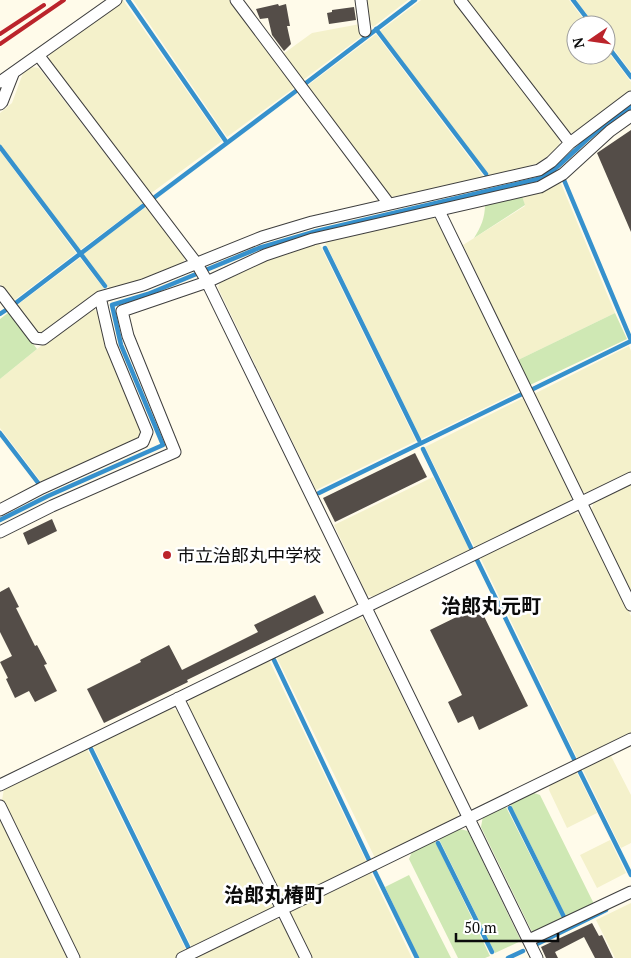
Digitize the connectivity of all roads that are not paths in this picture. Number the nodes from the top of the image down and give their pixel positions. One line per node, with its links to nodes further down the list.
1 (116, 0): 6 (street)
2 (236, 0): 13 (street)
3 (361, 0): 5 (street)
4 (460, 0): 12 (street)
5 (365, 31)
6 (39, 56): 7 (street); 15 (street)
7 (13, 74): 8 (street); 10 (street)
8 (0, 82)
9 (631, 97): 12 (street)
10 (0, 104)
11 (631, 116): 14 (street)
12 (570, 143): 13 (street)
13 (389, 204): 15 (street)
14 (439, 211): 15 (street); 19 (street)
15 (202, 273): 17 (street); 21 (street); 23 (street)
16 (0, 292): 17 (street)
17 (100, 297): 20 (street)
18 (631, 478): 19 (street)
19 (581, 502): 22 (street); 23 (street)
20 (0, 510)
21 (0, 532)
22 (631, 604)
23 (365, 606): 24 (street); 28 (street)
24 (178, 698): 26 (street); 30 (street)
25 (631, 739): 28 (street)
26 (0, 786)
27 (0, 806): 32 (street)
28 (469, 818): 30 (street); 31 (street)
29 (631, 892): 31 (street)
30 (282, 909): 33 (street); 34 (street)
31 (529, 940): 35 (street)
32 (74, 958)
33 (182, 958)
34 (306, 958)
35 (537, 958)

